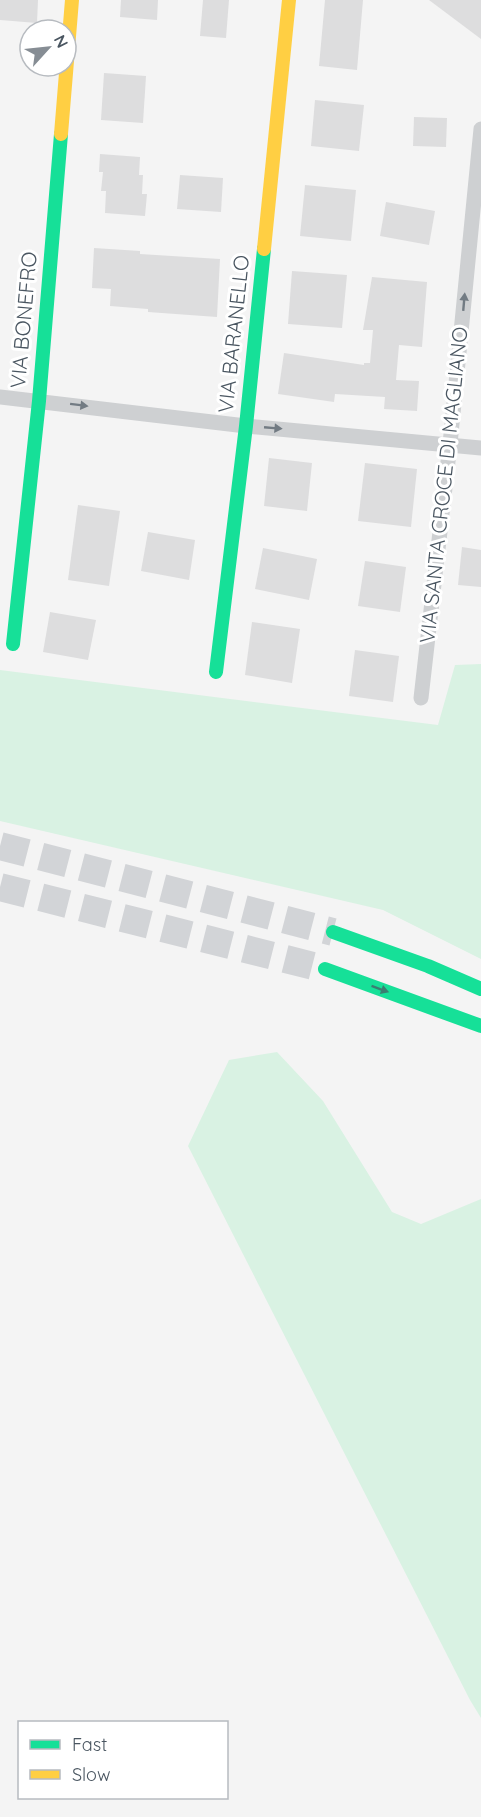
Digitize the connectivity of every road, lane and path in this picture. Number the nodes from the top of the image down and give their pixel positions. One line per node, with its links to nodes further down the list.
1 (72, 0): 5 (main road, VIA BONEFRO)
2 (289, 0): 6 (main road, VIA BARANELLO)
3 (481, 129): 7 (street, VIA SANTA CROCE DI MAGLIANO, one-way to 3)
4 (0, 396): 5 (street)
5 (39, 400): 6 (street, one-way to 6); 9 (main road, VIA BONEFRO)
6 (246, 426): 7 (street, one-way to 7); 10 (main road, VIA BARANELLO)
7 (450, 444): 8 (street); 11 (street, VIA SANTA CROCE DI MAGLIANO)
8 (481, 448)
9 (14, 644)
10 (216, 672)
11 (421, 698)
12 (333, 932): 14 (main road)
13 (325, 969): 15 (main road, one-way to 15)
14 (481, 989)
15 (481, 1026)

